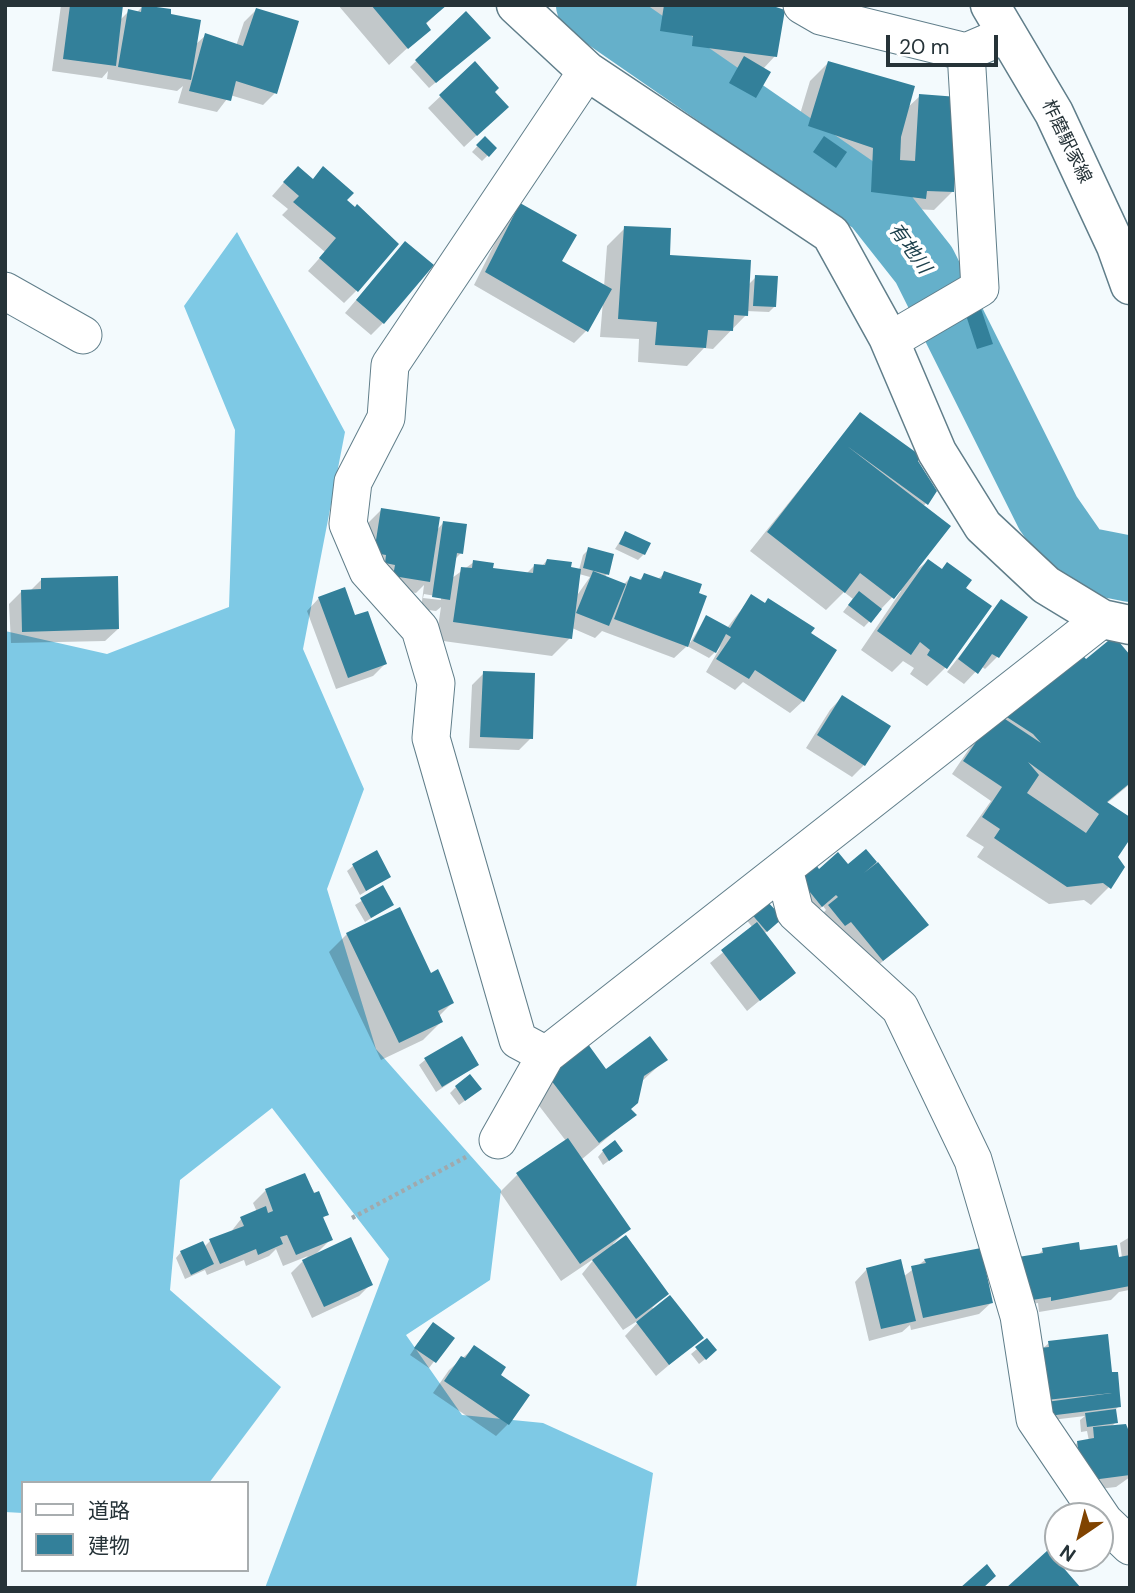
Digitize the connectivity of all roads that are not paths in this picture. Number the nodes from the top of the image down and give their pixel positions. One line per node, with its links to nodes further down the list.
1 (516, 5): 5 (street)
2 (802, 5): 4 (street)
3 (998, 20): 4 (street); 6 (street, 柞磨駅家線)
4 (965, 52): 9 (street)
5 (587, 71): 9 (street); 12 (street)
6 (1130, 285)
7 (5, 291): 8 (street)
8 (83, 335)
9 (896, 335): 10 (street)
10 (1116, 622): 11 (street)
11 (784, 869): 12 (street); 14 (street)
12 (546, 1055): 13 (street)
13 (498, 1140)
14 (1130, 1546)

